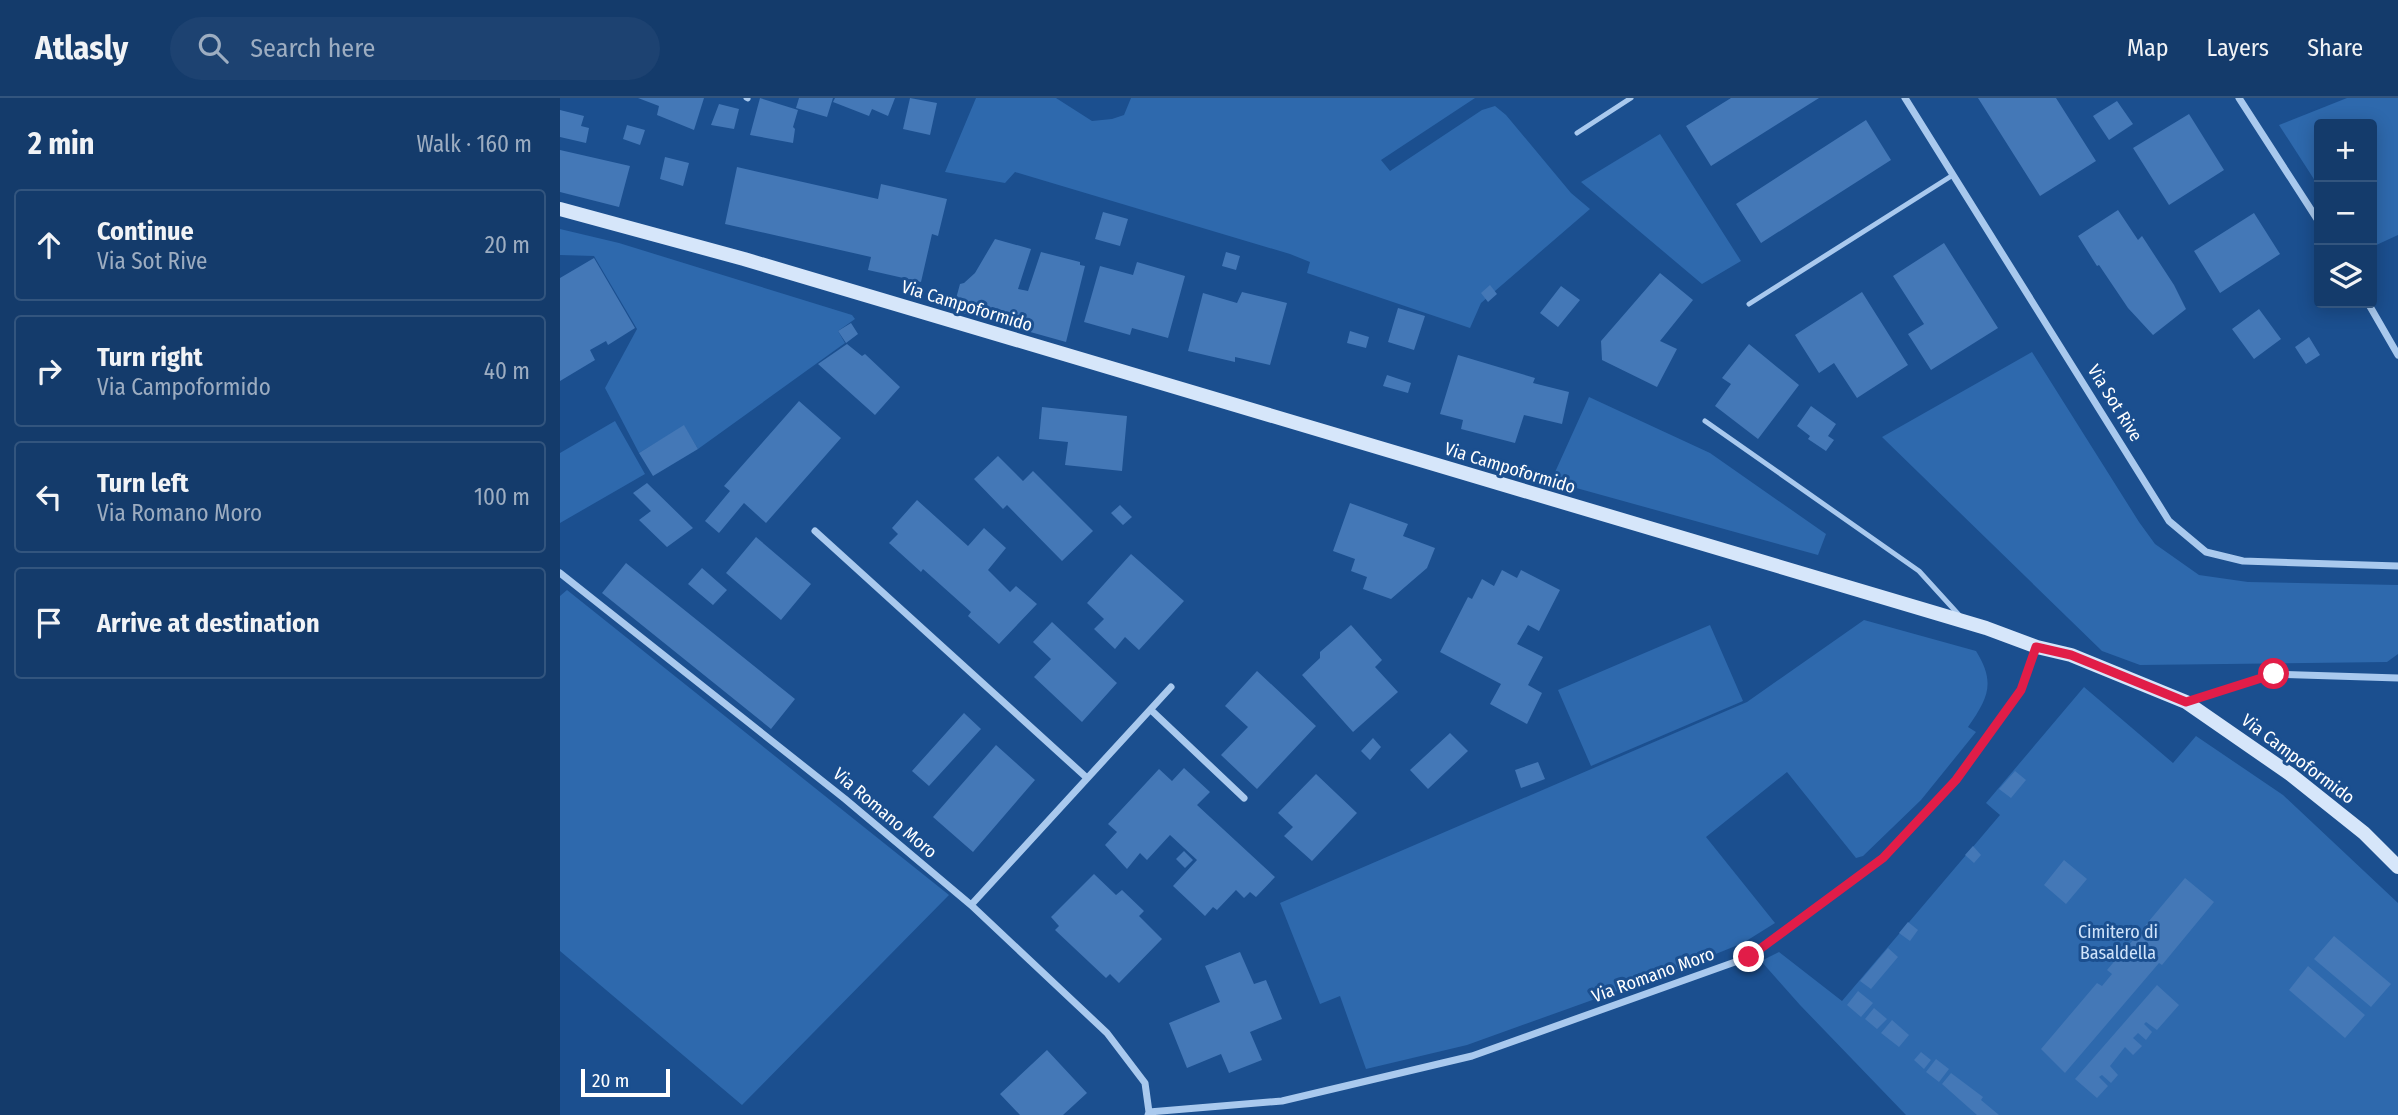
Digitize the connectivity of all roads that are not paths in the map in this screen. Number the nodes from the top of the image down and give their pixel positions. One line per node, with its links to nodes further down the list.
1 (1631, 98): 4 (lane)
2 (1905, 98): 5 (street, Via Sot Rive)
3 (2239, 98): 7 (street)
4 (1577, 133)
5 (1953, 175): 8 (lane); 13 (street, Via Sot Rive)
6 (560, 209): 15 (main road, Via Campoformido)
7 (2314, 214)
8 (1749, 304)
9 (2371, 308): 10 (street)
10 (2398, 355)
11 (1705, 421): 15 (lane)
12 (815, 531): 21 (street)
13 (2398, 566)
14 (560, 573): 24 (street, Via Romano Moro)
15 (1966, 622): 16 (main road, Via Campoformido)
16 (2036, 647): 19 (main road, Via Campoformido); 25 (street, Via Romano Moro)
17 (2398, 678): 19 (street)
18 (1171, 687): 20 (street)
19 (2186, 702): 23 (main road, Via Campoformido)
20 (1151, 710): 21 (street); 22 (street)
21 (1087, 778): 24 (street)
22 (1244, 798)
23 (2398, 867)
24 (971, 905): 25 (street, Via Romano Moro)
25 (1148, 1113)

